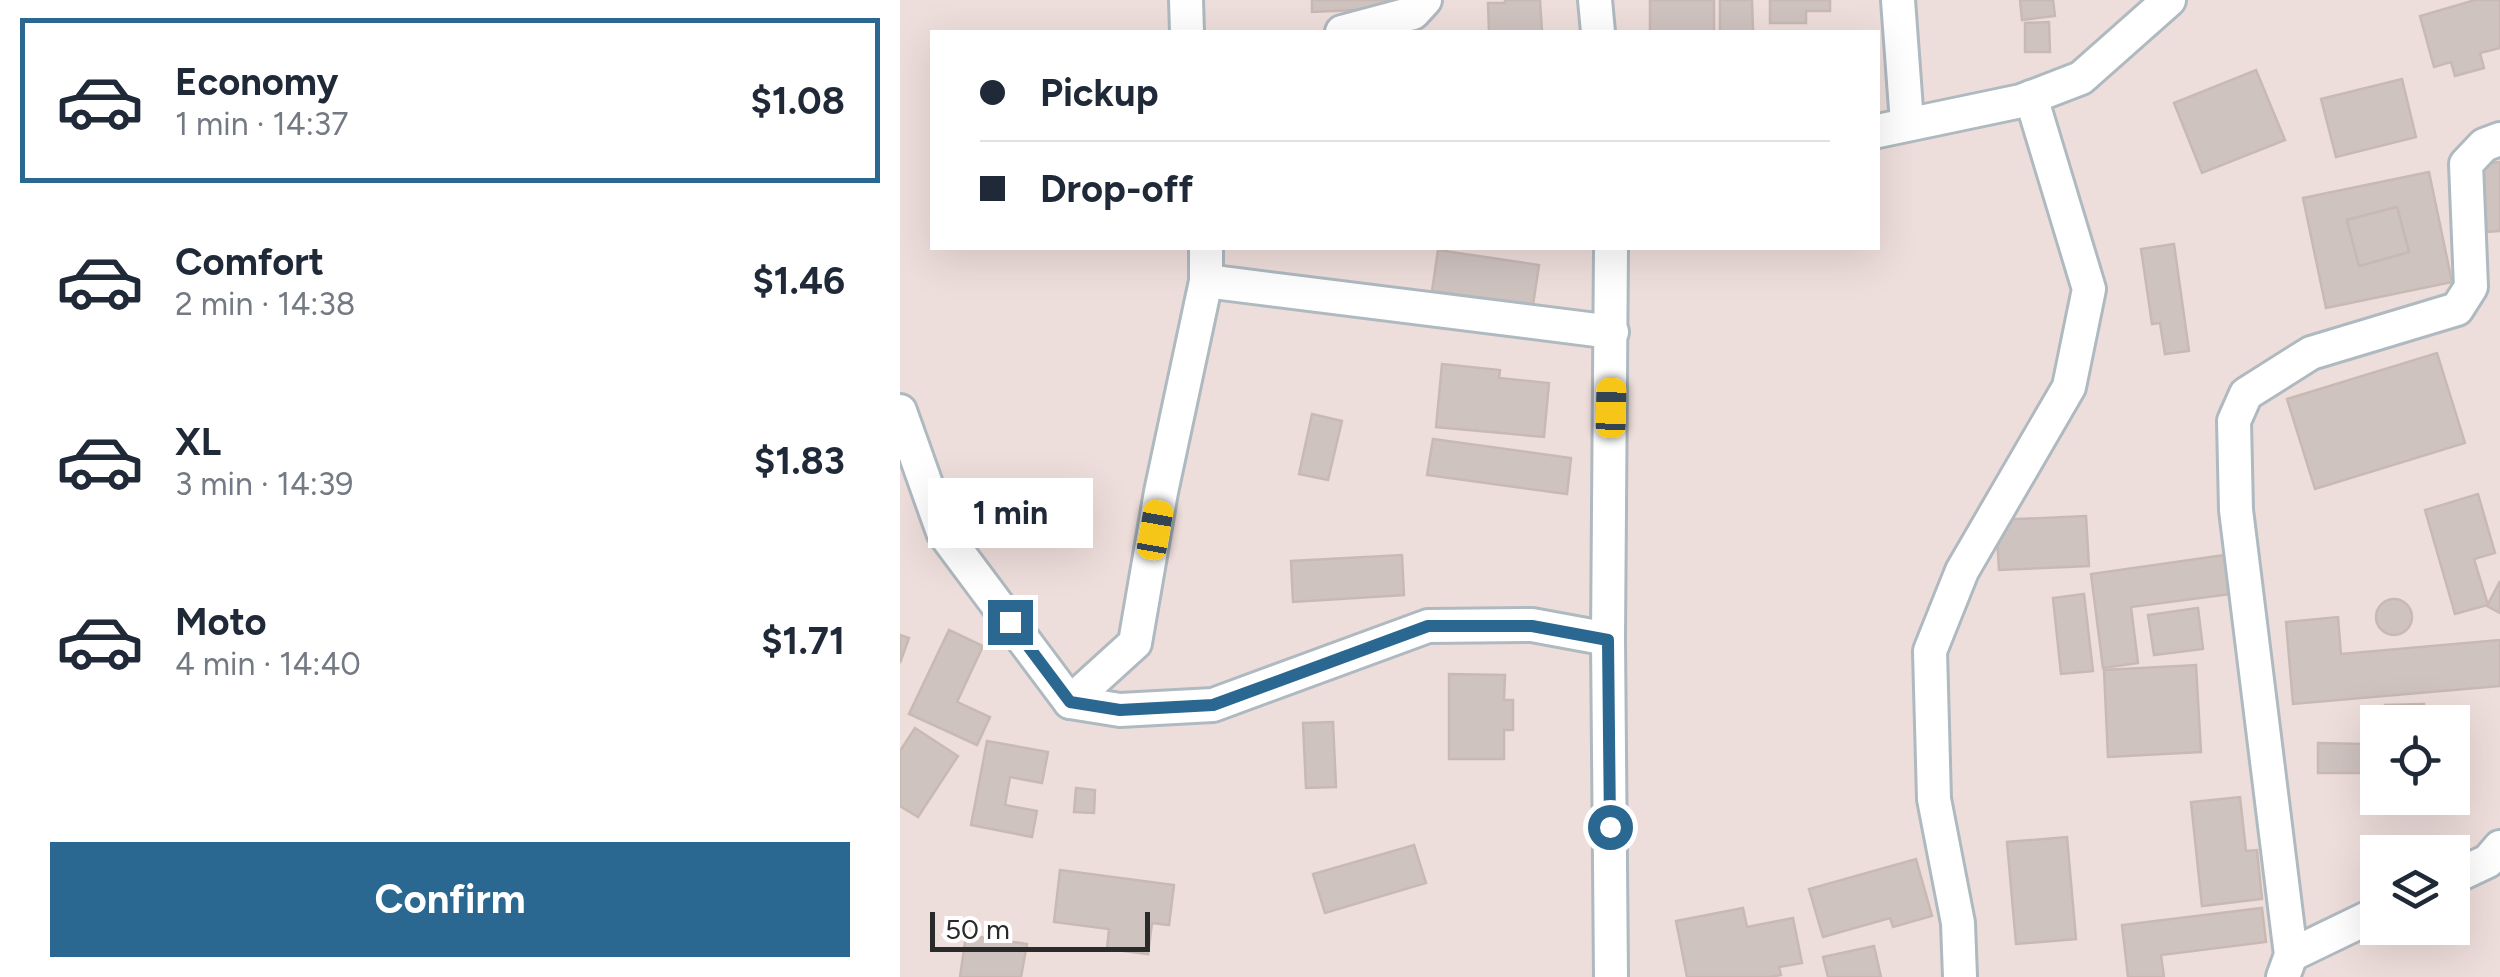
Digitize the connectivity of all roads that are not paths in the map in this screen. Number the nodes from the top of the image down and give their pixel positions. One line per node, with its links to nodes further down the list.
1 (1186, 0): 6 (street)
2 (1425, 0): 7 (street)
3 (1595, 0): 8 (street)
4 (1898, 0): 10 (street)
5 (2168, 0): 9 (street)
6 (1187, 30)
7 (1349, 30)
8 (1598, 30)
9 (2032, 97): 10 (street); 24 (street)
10 (1892, 127)
11 (2500, 139): 22 (street)
12 (1206, 250): 14 (street)
13 (1611, 250): 15 (street)
14 (1206, 281): 15 (street); 18 (street)
15 (1612, 332): 17 (street)
16 (900, 410): 18 (street)
17 (1608, 640): 18 (street); 23 (street)
18 (1070, 702)
19 (2500, 848): 20 (street)
20 (2470, 870)
21 (2360, 924): 22 (street)
22 (2287, 966)
23 (1611, 977)
24 (1960, 977)

